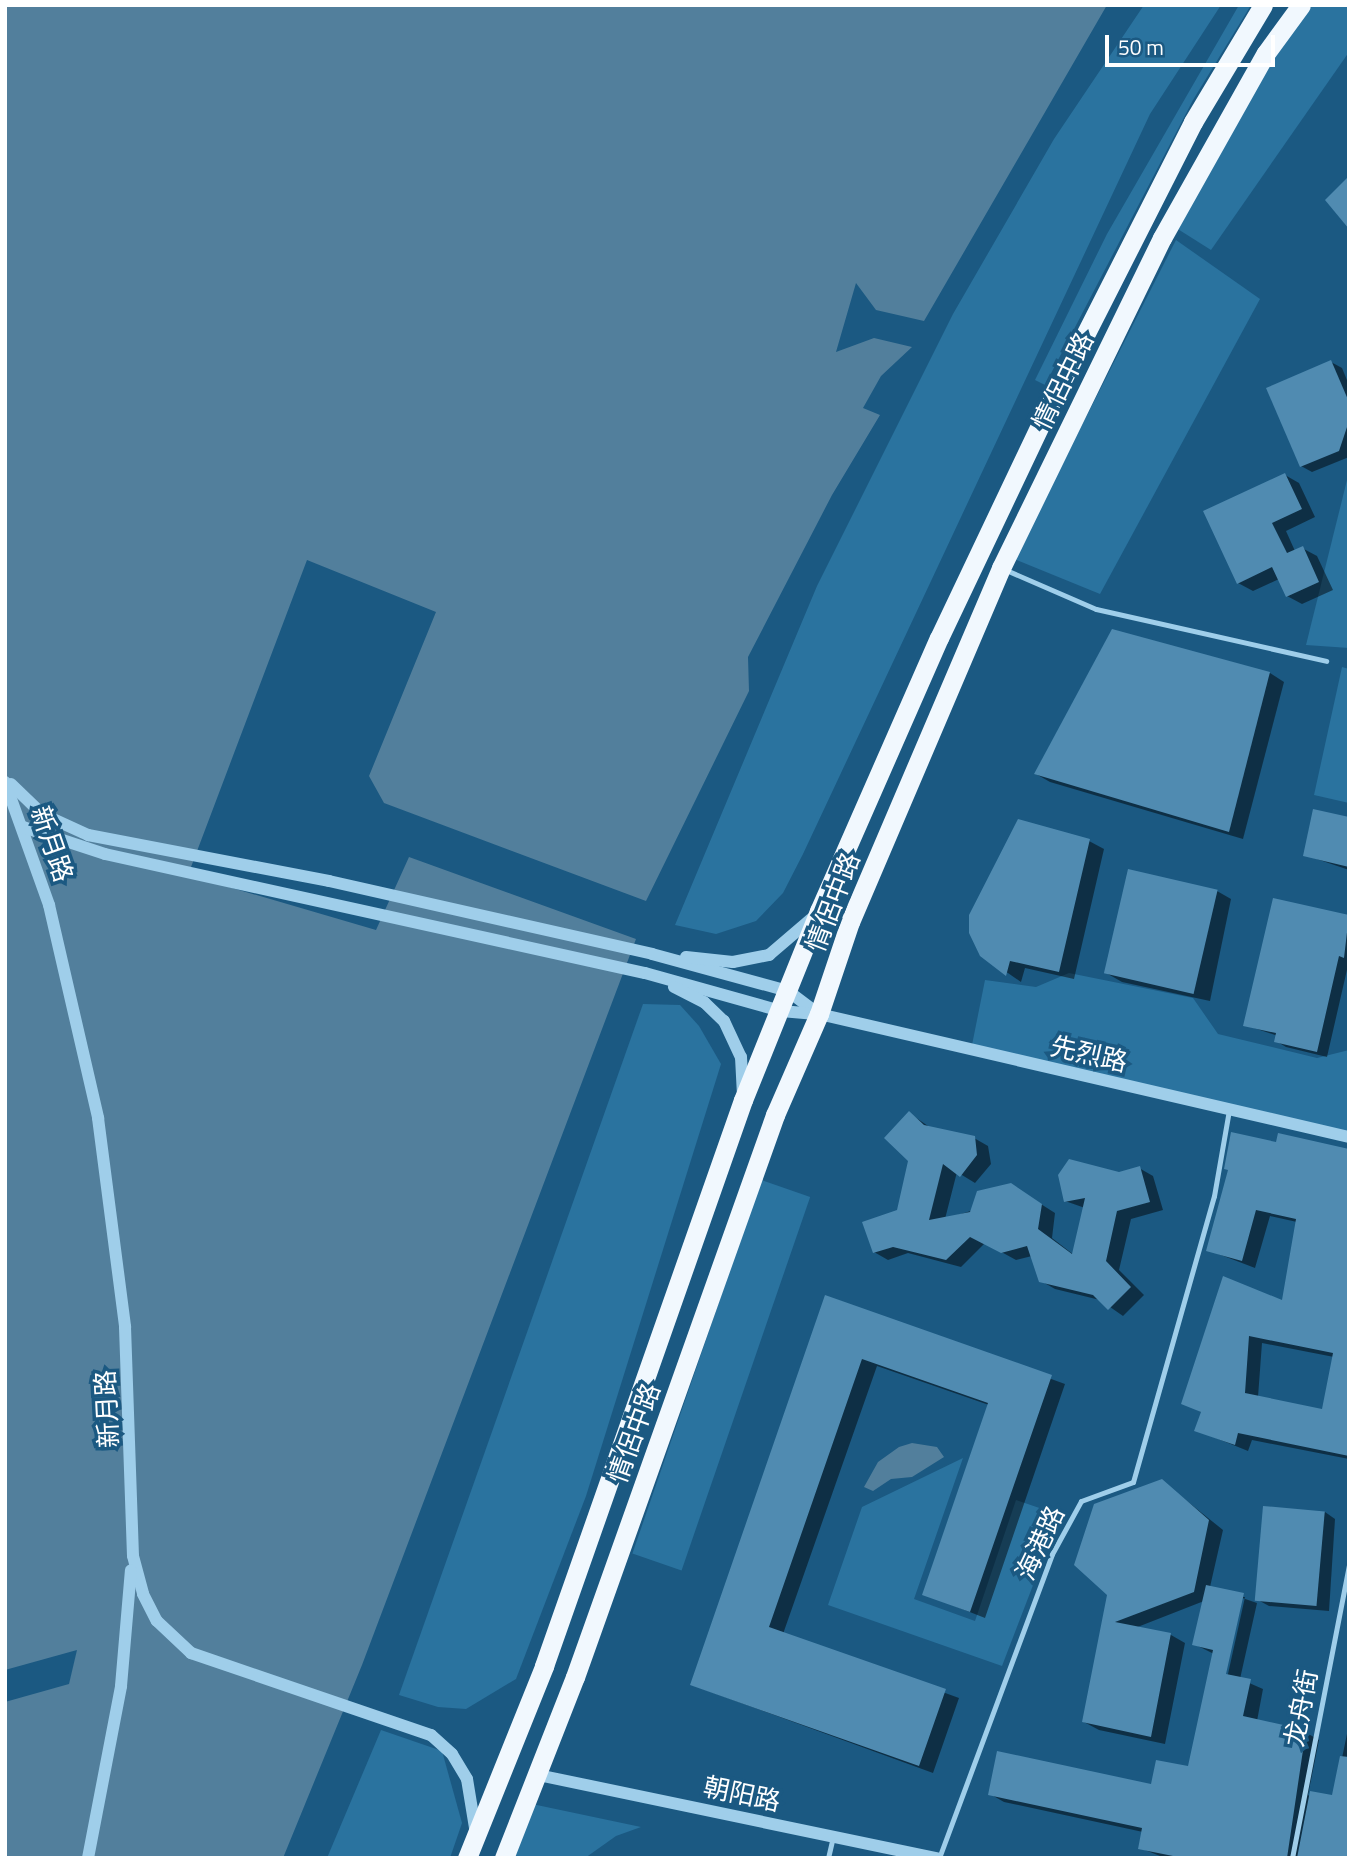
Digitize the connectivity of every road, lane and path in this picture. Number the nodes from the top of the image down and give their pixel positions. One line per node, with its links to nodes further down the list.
1 (1263, 5): 3 (highway, 情侶中路)
2 (1301, 5): 4 (highway, 情侶中路)
3 (977, 558): 4 (lane); 8 (highway, 情侶中路)
4 (1000, 568): 5 (lane); 13 (highway, 情侶中路)
5 (1326, 661)
6 (5, 779): 7 (street, 新月路); 9 (street)
7 (23, 827): 10 (street); 17 (street, 新月路)
8 (818, 911): 9 (street); 11 (highway, 情侶中路)
9 (652, 954): 11 (street)
10 (645, 972): 12 (street); 14 (street)
11 (788, 991): 12 (highway, 情侶中路); 13 (street)
12 (781, 1011): 13 (street); 14 (highway, 情侶中路)
13 (819, 1014): 15 (street, 先烈路); 19 (highway, 情侶中路)
14 (743, 1100): 21 (highway, 情侶中路)
15 (1229, 1110): 16 (street, 先烈路); 25 (lane, 海港路)
16 (1349, 1137)
17 (133, 1556): 21 (street, 新月路); 22 (street)
18 (1349, 1565): 26 (lane, 龙舟街)
19 (538, 1775): 20 (street, 朝阳路); 23 (highway, 情侶中路)
20 (833, 1836): 24 (lane); 25 (street, 朝阳路)
21 (470, 1850)
22 (88, 1858)
23 (504, 1858)
24 (828, 1858)
25 (938, 1858)
26 (1292, 1858)

